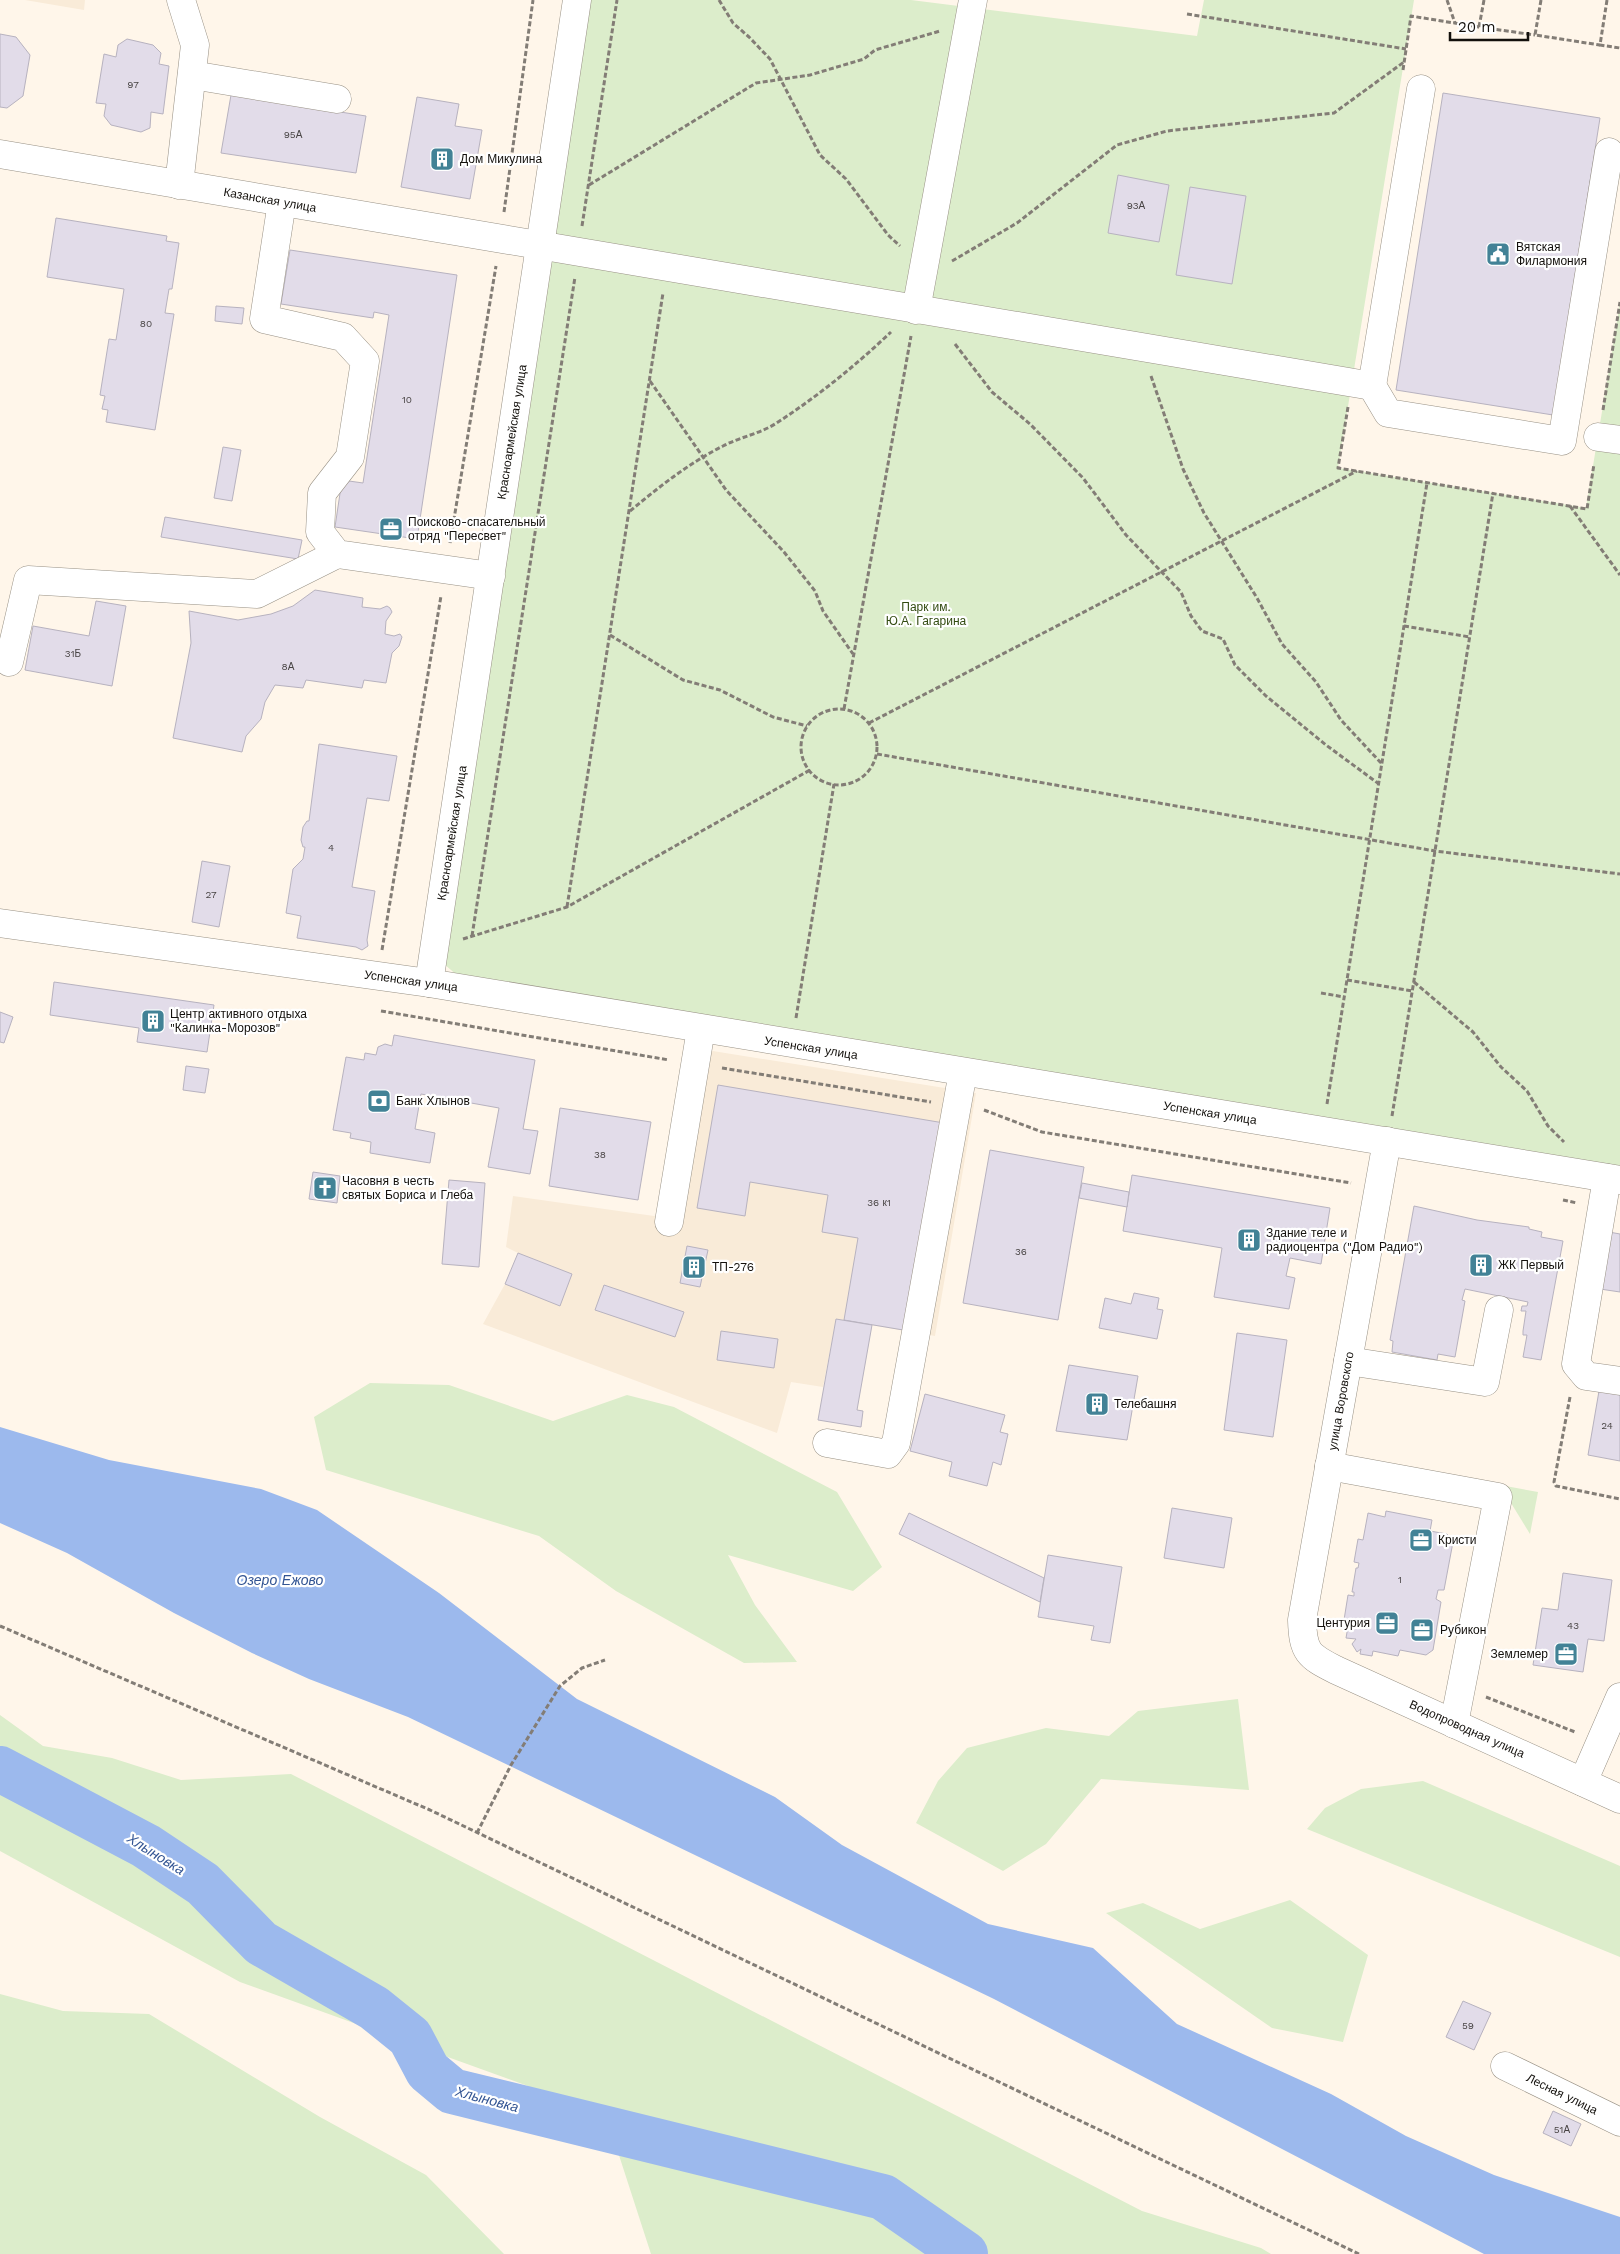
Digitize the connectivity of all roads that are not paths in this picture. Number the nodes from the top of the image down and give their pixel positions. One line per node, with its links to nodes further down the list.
1 (181, 0): 4 (street)
2 (578, 0): 11 (street, Красноармейская улица)
3 (972, 5): 12 (street)
4 (192, 75): 6 (street); 9 (street)
5 (1421, 89): 13 (street)
6 (337, 100)
7 (1609, 152): 13 (street)
8 (0, 154): 9 (street, Казанская улица)
9 (179, 185): 10 (street, Казанская улица)
10 (282, 202): 11 (street, Казанская улица); 14 (street)
11 (540, 246): 12 (street, Казанская улица); 15 (street, Красноармейская улица)
12 (921, 311): 13 (street, Казанская улица)
13 (1372, 386)
14 (337, 554): 15 (street); 16 (street)
15 (491, 576): 18 (street, Красноармейская улица)
16 (9, 662)
17 (0, 923): 18 (street, Успенская улица)
18 (429, 984): 19 (street, Успенская улица)
19 (700, 1029): 20 (street, Успенская улица); 23 (street)
20 (963, 1072): 21 (street, Успенская улица); 27 (street)
21 (1387, 1141): 22 (street, Успенская улица); 25 (street, улица Воровского)
22 (1614, 1179): 26 (street)
23 (669, 1222)
24 (1499, 1310): 25 (street)
25 (1348, 1361): 28 (street, улица Воровского)
26 (1620, 1381)
27 (827, 1443)
28 (1329, 1466): 29 (street, улица Воровского); 31 (street)
29 (1314, 1659): 31 (street, Водопроводная улица)
30 (1620, 1697): 32 (street)
31 (1454, 1724): 32 (street, Водопроводная улица)
32 (1583, 1782): 33 (street, Водопроводная улица)
33 (1620, 1799)
34 (1505, 2066): 35 (street, Лесная улица)
35 (1620, 2122)

